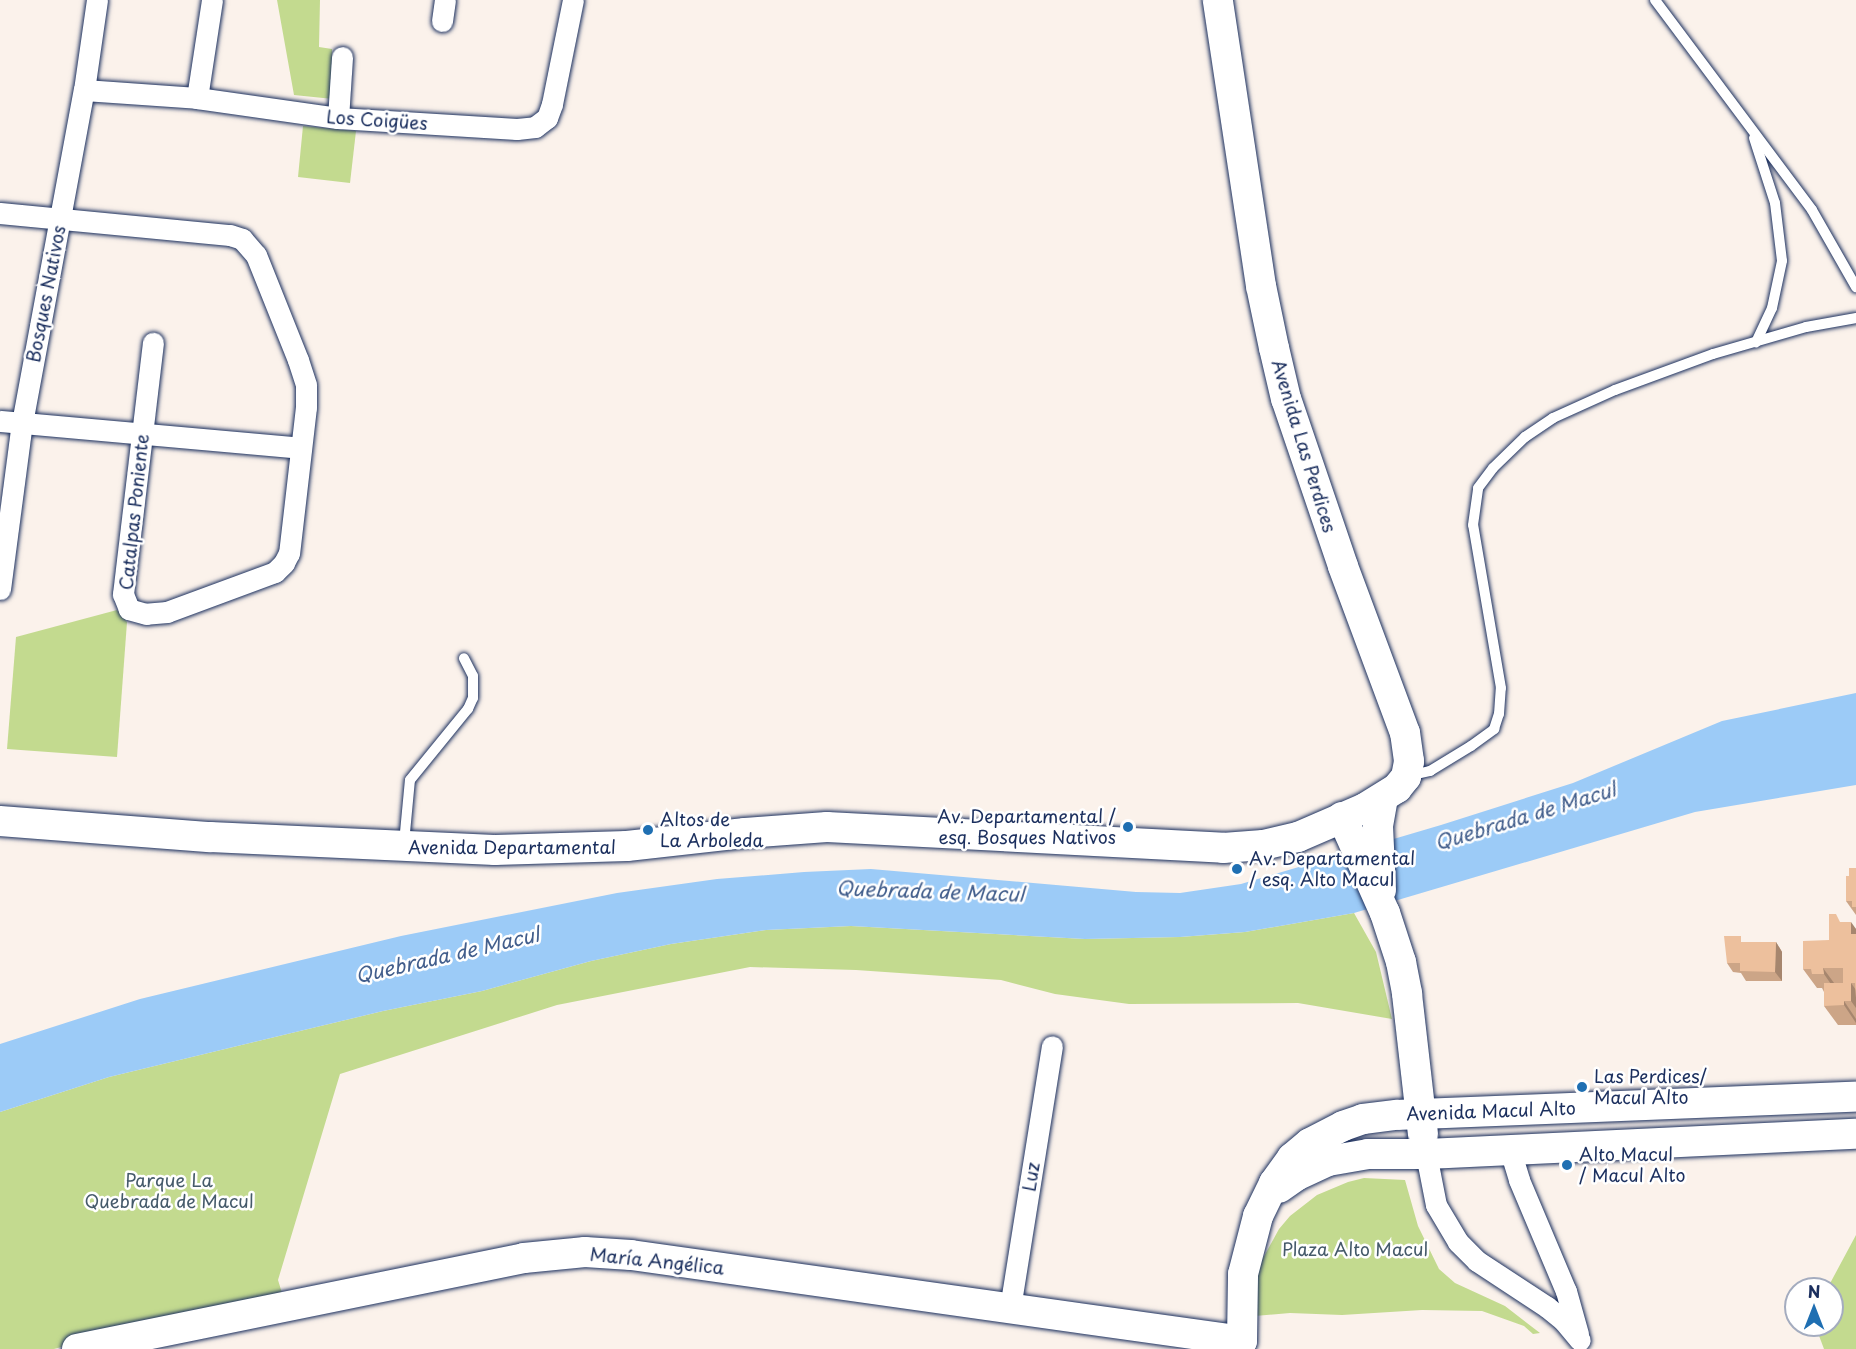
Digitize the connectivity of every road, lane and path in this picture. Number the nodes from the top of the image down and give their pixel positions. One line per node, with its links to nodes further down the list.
1 (97, 0): 9 (street, Bosques Nativos)
2 (212, 0): 10 (street)
3 (445, 0): 7 (street)
4 (573, 0): 11 (street, Los Coigües)
5 (1218, 0): 25 (street, Avenida Las Perdices)
6 (1656, 0): 12 (lane)
7 (442, 21)
8 (342, 57): 11 (street)
9 (84, 90): 10 (street, Los Coigües); 14 (street, Bosques Nativos)
10 (197, 98): 11 (street, Los Coigües)
11 (338, 118)
12 (1751, 130): 15 (lane); 17 (lane)
13 (0, 213): 14 (street)
14 (61, 218): 20 (street, Bosques Nativos); 22 (street)
15 (1856, 287)
16 (1856, 318): 17 (lane)
17 (1756, 342): 25 (lane)
18 (153, 343): 21 (street, Catalpas Poniente)
19 (0, 421): 20 (street)
20 (22, 423): 21 (street); 23 (street, Bosques Nativos)
21 (142, 435): 22 (street); 22 (street, Catalpas Poniente)
22 (301, 448)
23 (0, 589)
24 (464, 658): 30 (lane)
25 (1406, 777): 26 (street)
26 (1383, 797): 27 (street); 29 (street)
27 (1342, 817): 29 (street); 30 (street, Avenida Departamental)
28 (0, 821): 30 (street, Avenida Departamental)
29 (1366, 842): 33 (street)
30 (403, 847)
31 (1052, 1046): 38 (street, Luz)
32 (1856, 1097): 33 (street, Avenida Macul Alto)
33 (1421, 1114): 36 (street); 37 (street, Avenida Macul Alto)
34 (1856, 1134): 35 (street, Avenida Macul Alto)
35 (1510, 1150): 36 (street, Avenida Macul Alto); 40 (street)
36 (1426, 1154): 37 (street, Avenida Macul Alto); 40 (street)
37 (1268, 1198): 39 (street, Avenida Macul Alto)
38 (1010, 1308): 39 (street, María Angélica); 41 (street, María Angélica)
39 (1242, 1345)
40 (1582, 1345)
41 (77, 1349)

